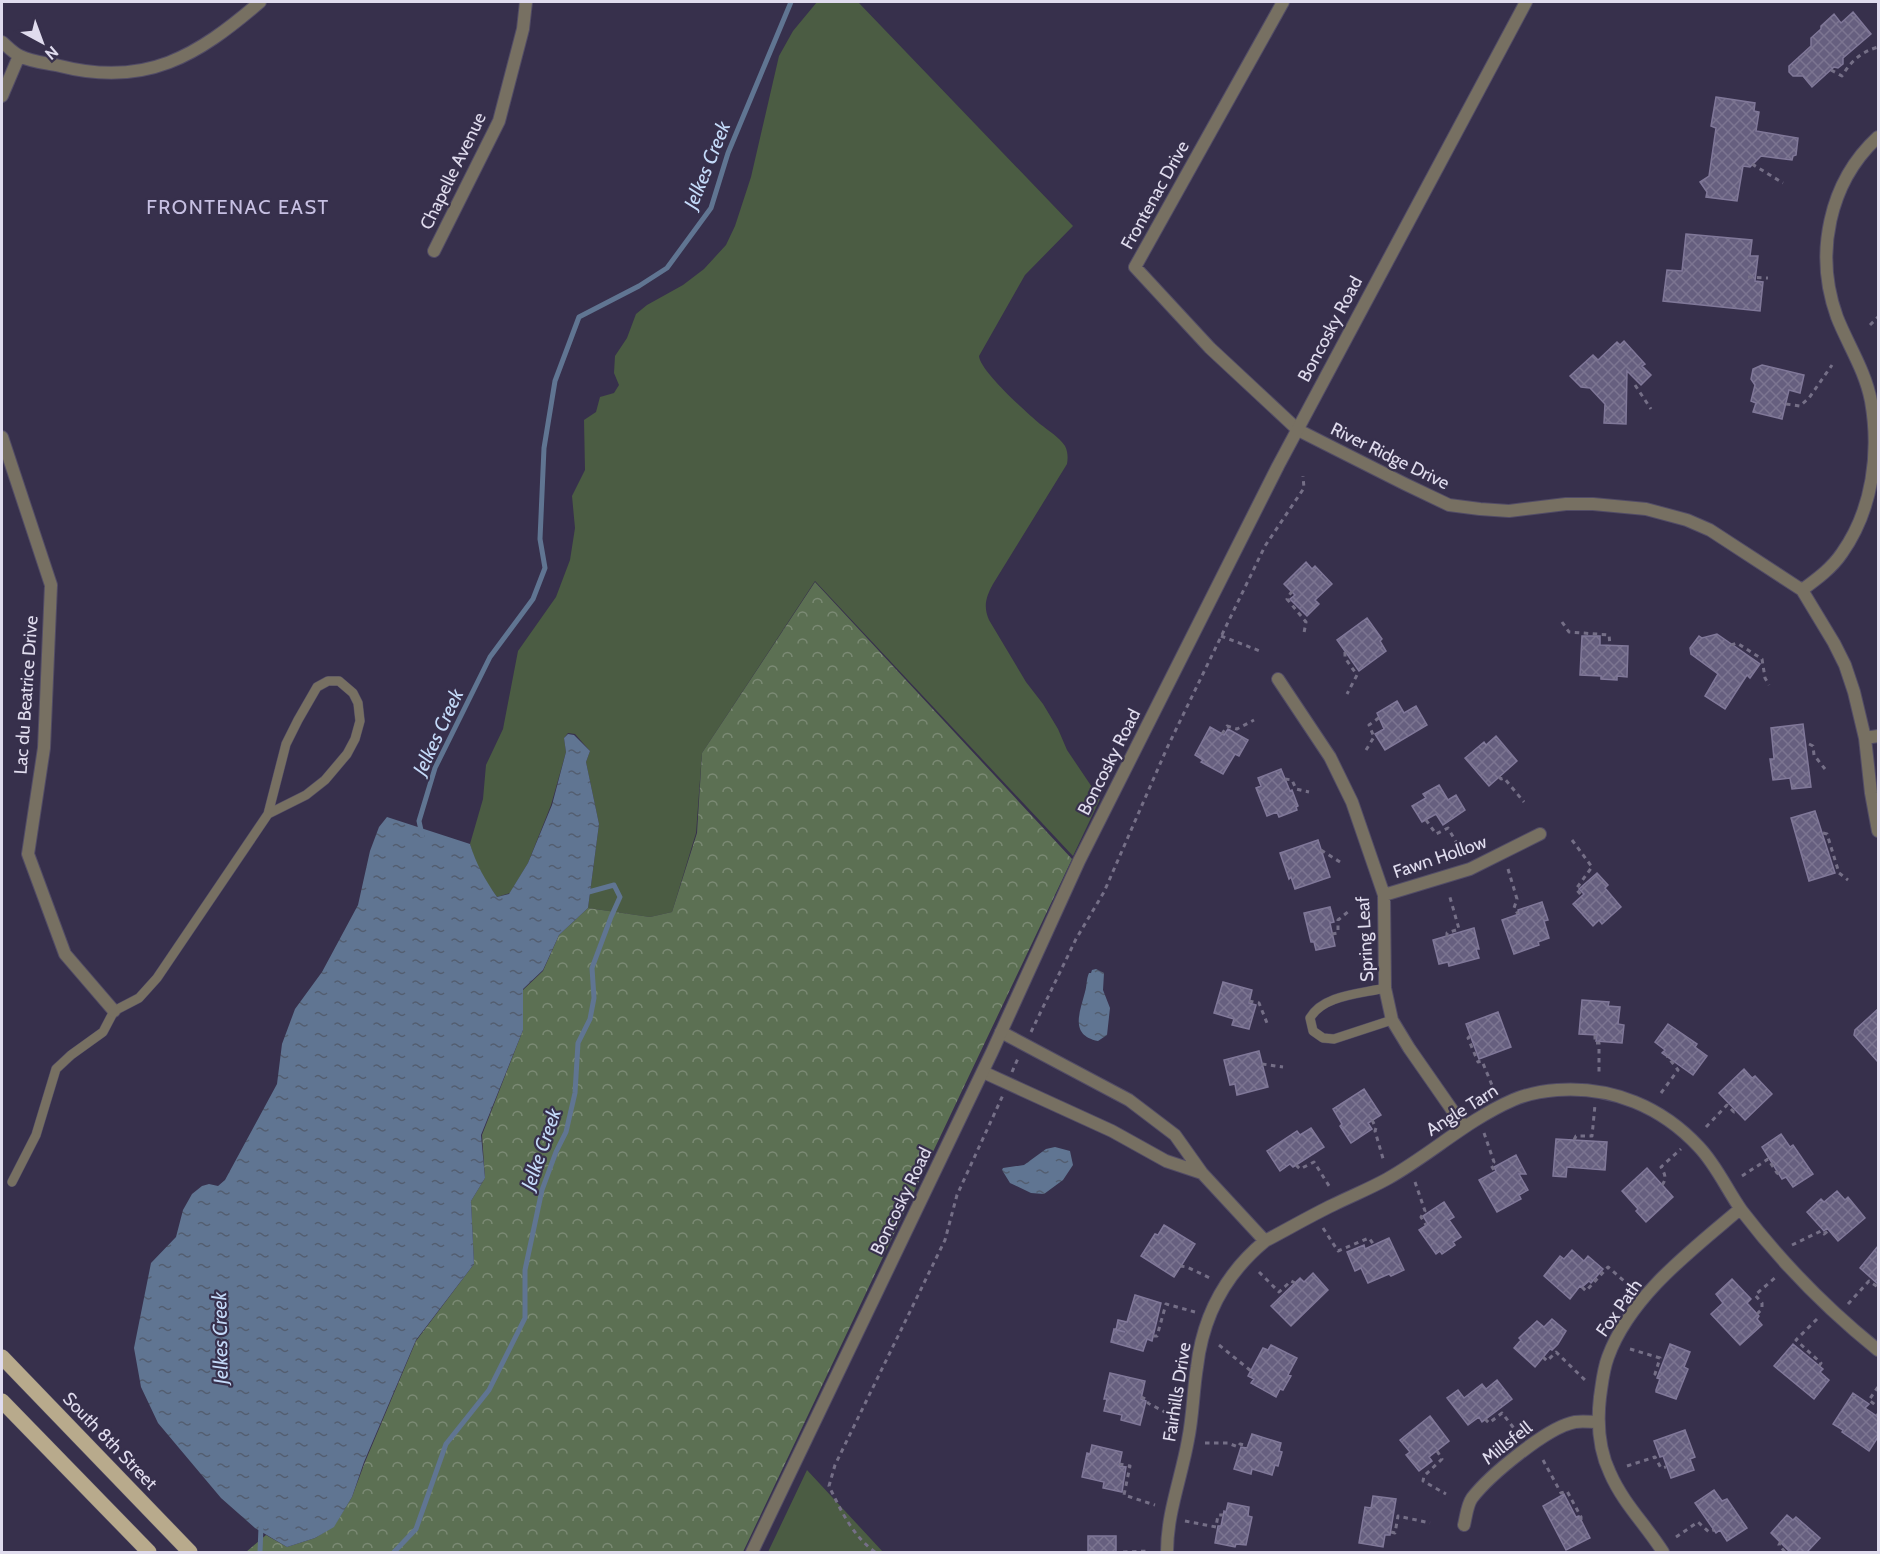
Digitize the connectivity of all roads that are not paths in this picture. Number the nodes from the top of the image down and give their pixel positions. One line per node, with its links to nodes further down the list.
1 (260, 2): 6 (street)
2 (526, 2): 9 (street, Chapelle Avenue)
3 (1283, 2): 10 (street, Frontenac Drive)
4 (1526, 2): 10 (street, Boncosky Road)
5 (2, 42): 6 (street)
6 (19, 56): 7 (street)
7 (2, 96)
8 (1878, 137): 12 (street)
9 (434, 251)
10 (1298, 430): 12 (street, River Ridge Drive); 23 (street, Boncosky Road)
11 (2, 436): 21 (street, Lac du Beatrice Drive)
12 (1802, 590): 15 (street, River Ridge Drive)
13 (1278, 680): 19 (street, Spring Leaf)
14 (1878, 736): 15 (street)
15 (1865, 738): 17 (street, River Ridge Drive)
16 (268, 814): 16 (lane); 21 (lane)
17 (1878, 831)
18 (1540, 834): 19 (street, Fawn Hollow)
19 (1383, 895): 20 (street, Spring Leaf)
20 (1385, 988): 22 (street, Spring Leaf); 22 (lane)
21 (114, 1011): 27 (lane)
22 (1392, 1020): 25 (street, Spring Leaf)
23 (1001, 1032): 24 (street, Boncosky Road); 26 (street)
24 (983, 1072): 26 (street); 37 (street, Boncosky Road)
25 (1464, 1127): 28 (street, Angle Tarn); 29 (street, Angle Tarn)
26 (1202, 1173): 29 (street)
27 (12, 1182)
28 (1740, 1209): 30 (street, Angle Tarn); 33 (street, Fox Path)
29 (1265, 1241): 38 (street, Fairhills Drive)
30 (1878, 1350)
31 (2, 1357): 36 (main road, South 8th Street)
32 (2, 1401): 35 (main road)
33 (1598, 1422): 34 (street, Millsfell); 39 (street, Fox Path)
34 (1464, 1525)
35 (149, 1552)
36 (190, 1552)
37 (752, 1552)
38 (1167, 1552)
39 (1663, 1552)

